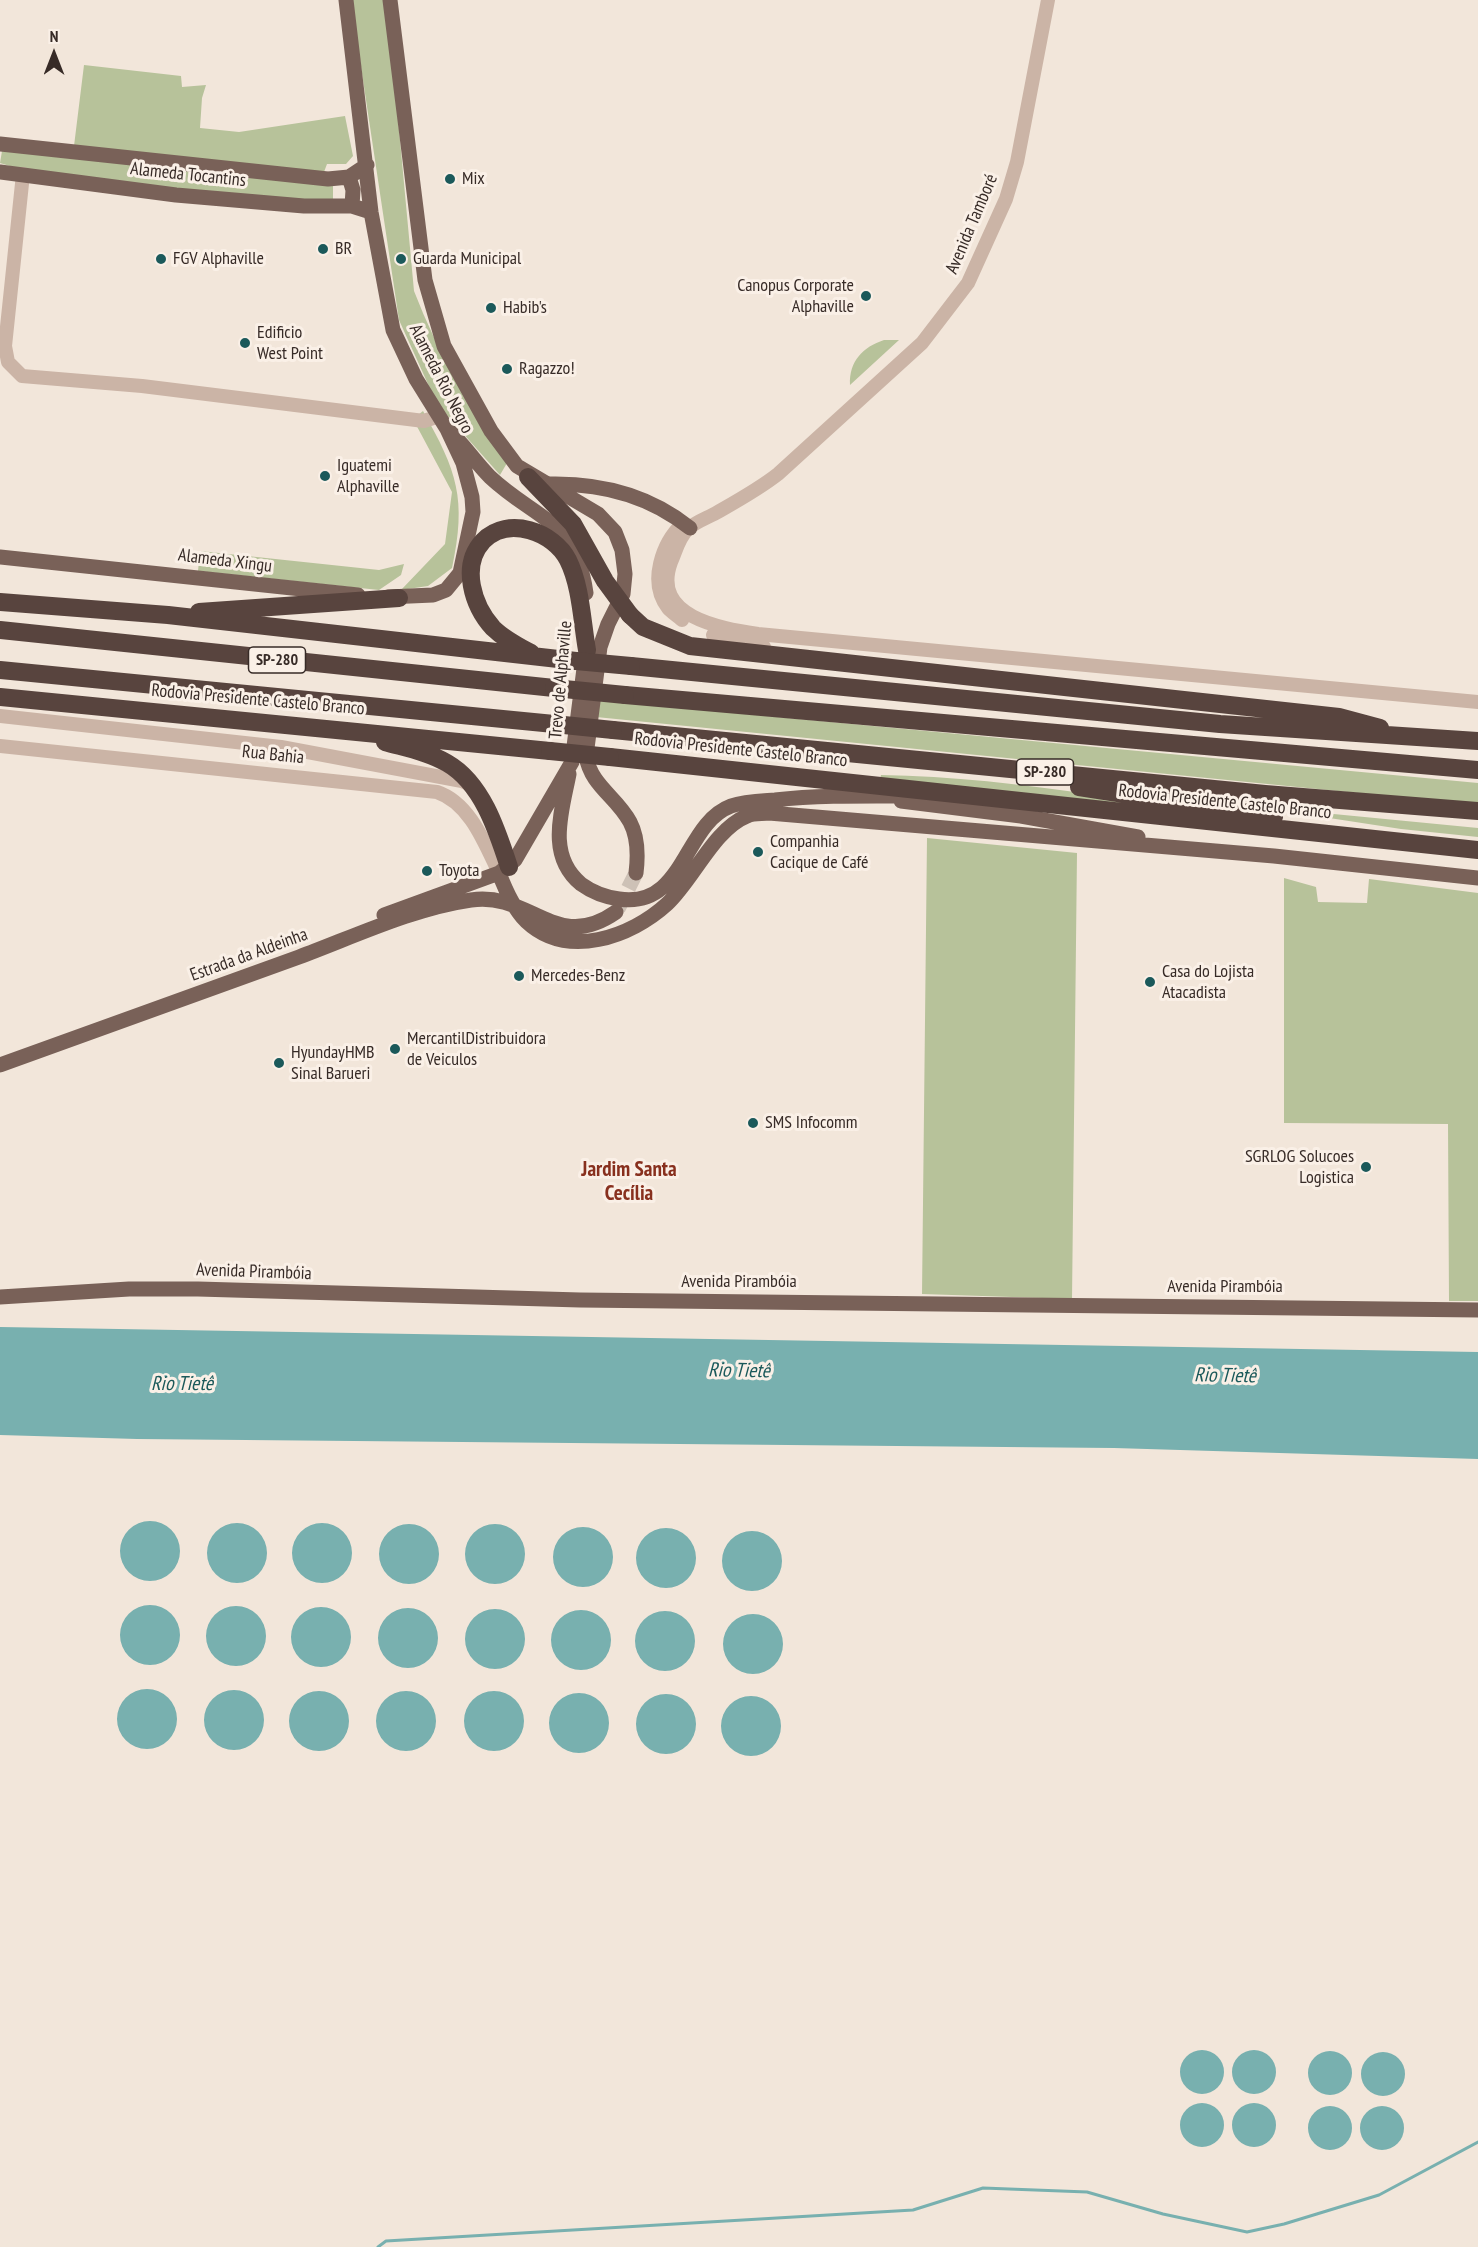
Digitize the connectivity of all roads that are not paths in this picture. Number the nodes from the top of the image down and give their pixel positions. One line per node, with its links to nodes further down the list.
1 (346, 0): 5 (main road, Alameda Rio Negro)
2 (390, 0): 12 (main road, Alameda Rio Negro)
3 (1048, 0): 14 (street, Avenida Tamboré)
4 (0, 144): 8 (main road, Alameda Tocantins)
5 (367, 165): 8 (main road); 10 (main road, Alameda Rio Negro)
6 (0, 172): 7 (main road, Alameda Tocantins)
7 (23, 174): 9 (main road, Alameda Tocantins); 11 (street)
8 (349, 177): 9 (main road)
9 (352, 207): 10 (main road, Alameda Tocantins)
10 (371, 212): 11 (main road, Alameda Rio Negro)
11 (443, 423): 16 (main road, Alameda Rio Negro); 21 (main road, Trevo de Alphaville)
12 (525, 474): 13 (main road, Trevo de Alphaville); 23 (highway, bridge)
13 (546, 484): 14 (main road); 43 (main road, Trevo de Alphaville)
14 (687, 525): 23 (street); 26 (street)
15 (0, 557): 17 (main road, Alameda Xingu)
16 (446, 590): 17 (main road, Alameda Xingu)
17 (399, 598): 19 (highway)
18 (0, 602): 19 (highway)
19 (168, 615): 22 (highway)
20 (0, 630): 34 (highway, SP-280, bridge)
21 (586, 650): 22 (highway); 33 (main road, Trevo de Alphaville)
22 (544, 658): 29 (highway, bridge)
23 (805, 658): 29 (highway)
24 (0, 669): 32 (highway, Rodovia Presidente Castelo Branco / SP-280, bridge)
25 (0, 697): 28 (highway, Rodovia Presidente Castelo Branco)
26 (1478, 702)
27 (0, 716): 35 (street)
28 (334, 728): 35 (highway); 37 (highway, Rodovia Presidente Castelo Branco, bridge)
29 (1395, 735): 30 (highway)
30 (1478, 741)
31 (0, 746): 42 (street, Rua Bahia)
32 (930, 760): 38 (highway, Rodovia Presidente Castelo Branco / SP-280); 39 (highway)
33 (572, 762): 36 (main road); 42 (main road, Trevo de Alphaville)
34 (1478, 770)
35 (474, 787): 42 (highway)
36 (860, 796): 37 (main road); 40 (main road)
37 (1015, 801): 41 (highway, Rodovia Presidente Castelo Branco)
38 (1478, 811)
39 (1478, 841)
40 (1193, 850): 44 (main road); 47 (main road)
41 (1478, 850)
42 (504, 870): 45 (main road, Estrada da Aldeinha); 47 (main road)
43 (636, 873)
44 (1478, 878)
45 (475, 883): 46 (main road); 49 (main road, Estrada da Aldeinha)
46 (472, 899): 47 (main road, Estrada da Aldeinha); 50 (main road, Estrada da Aldeinha)
47 (514, 904): 48 (main road)
48 (616, 912)
49 (0, 1054)
50 (0, 1065)
51 (0, 1297): 52 (main road, Avenida Pirambóia)
52 (1478, 1310)

